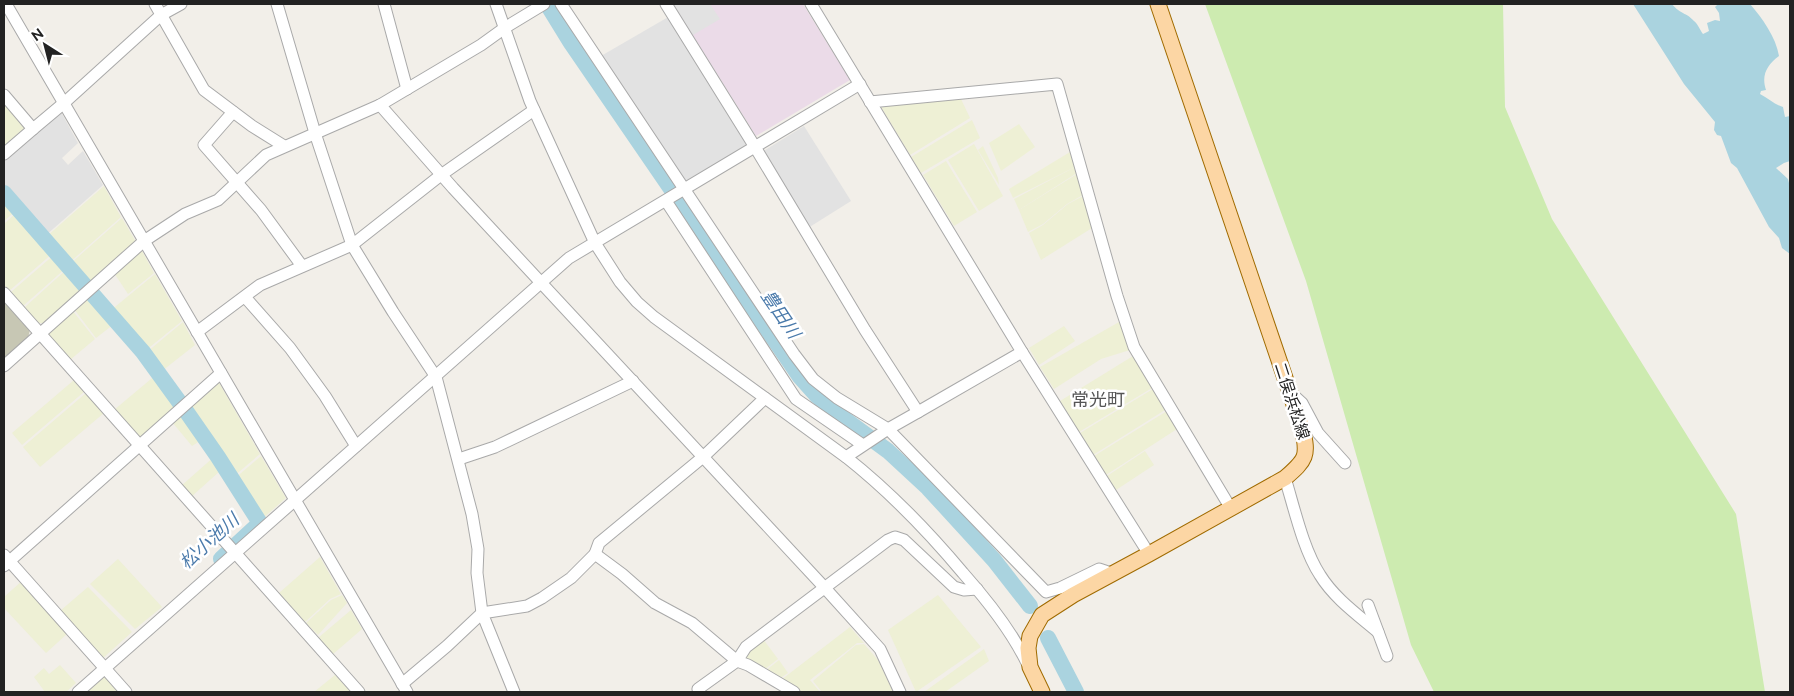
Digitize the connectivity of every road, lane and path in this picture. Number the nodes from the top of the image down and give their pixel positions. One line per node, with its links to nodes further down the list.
1 (6, 4): 18 (street)
2 (155, 4): 12 (street)
3 (181, 4): 12 (street)
4 (277, 4): 23 (street)
5 (384, 4): 15 (street)
6 (496, 4): 13 (street)
7 (561, 4): 29 (street)
8 (666, 4): 25 (street)
9 (811, 4): 14 (street)
10 (1158, 4): 45 (main road, 二俣浜松線)
11 (541, 6): 13 (street)
12 (161, 15): 18 (street); 21 (street)
13 (506, 28): 15 (street); 20 (street)
14 (860, 84): 17 (street); 25 (street)
15 (407, 89): 19 (street)
16 (4, 95): 22 (street)
17 (870, 102): 40 (street); 58 (street)
18 (64, 103): 22 (street); 31 (street)
19 (380, 105): 23 (street); 27 (street)
20 (534, 110): 27 (street); 32 (street)
21 (233, 112): 24 (street); 28 (street)
22 (32, 128): 26 (street)
23 (315, 133): 24 (street); 33 (street)
24 (284, 146): 28 (street)
25 (755, 147): 29 (street); 47 (street)
26 (4, 154)
27 (442, 175): 33 (street); 35 (street)
28 (238, 182): 31 (street); 34 (street)
29 (685, 190): 30 (street); 48 (street)
30 (668, 200): 32 (street); 49 (street)
31 (144, 241): 38 (street); 39 (street)
32 (594, 243): 35 (street); 46 (street)
33 (352, 245): 34 (street); 43 (street)
34 (302, 266): 37 (street)
35 (541, 283): 43 (street); 44 (street)
36 (4, 292): 39 (street)
37 (244, 297): 38 (street); 51 (street)
38 (197, 332): 42 (street)
39 (40, 334): 41 (street); 50 (street)
40 (1022, 352): 47 (street); 61 (street)
41 (4, 366)
42 (222, 373): 50 (street); 57 (street)
43 (436, 377): 51 (street); 54 (street)
44 (633, 381): 52 (street); 54 (street)
45 (1289, 392): 55 (street); 56 (main road, 二俣浜松線)
46 (765, 398): 52 (street); 53 (street)
47 (918, 412): 48 (street)
48 (886, 430): 49 (street); 63 (street)
49 (865, 444): 53 (street)
50 (141, 446): 59 (street); 62 (street)
51 (356, 446): 57 (street)
52 (703, 457): 60 (street); 64 (street)
53 (846, 457): 65 (street)
54 (459, 459): 67 (street)
55 (1345, 463)
56 (1284, 478): 58 (main road, 二俣浜松線); 68 (street)
57 (295, 500): 59 (street); 73 (street)
58 (1230, 507): 61 (main road, 二俣浜松線)
59 (235, 553): 72 (street); 76 (street)
60 (595, 554): 67 (street); 70 (street)
61 (1149, 554): 63 (main road, 二俣浜松線)
62 (6, 561): 72 (street)
63 (1111, 574): 71 (main road, 二俣浜松線)
64 (824, 587): 65 (street); 70 (street); 80 (street)
65 (977, 589): 71 (street)
66 (1368, 605): 68 (street)
67 (482, 613): 73 (street); 77 (street)
68 (1378, 632): 69 (street)
69 (1387, 656)
70 (737, 661): 78 (street); 79 (street)
71 (1030, 667): 81 (main road, 二俣浜松線)
72 (105, 668): 74 (street); 75 (street)
73 (404, 688)
74 (78, 692)
75 (126, 692)
76 (360, 692)
77 (514, 692)
78 (699, 692)
79 (794, 692)
80 (900, 692)
81 (1042, 692)

